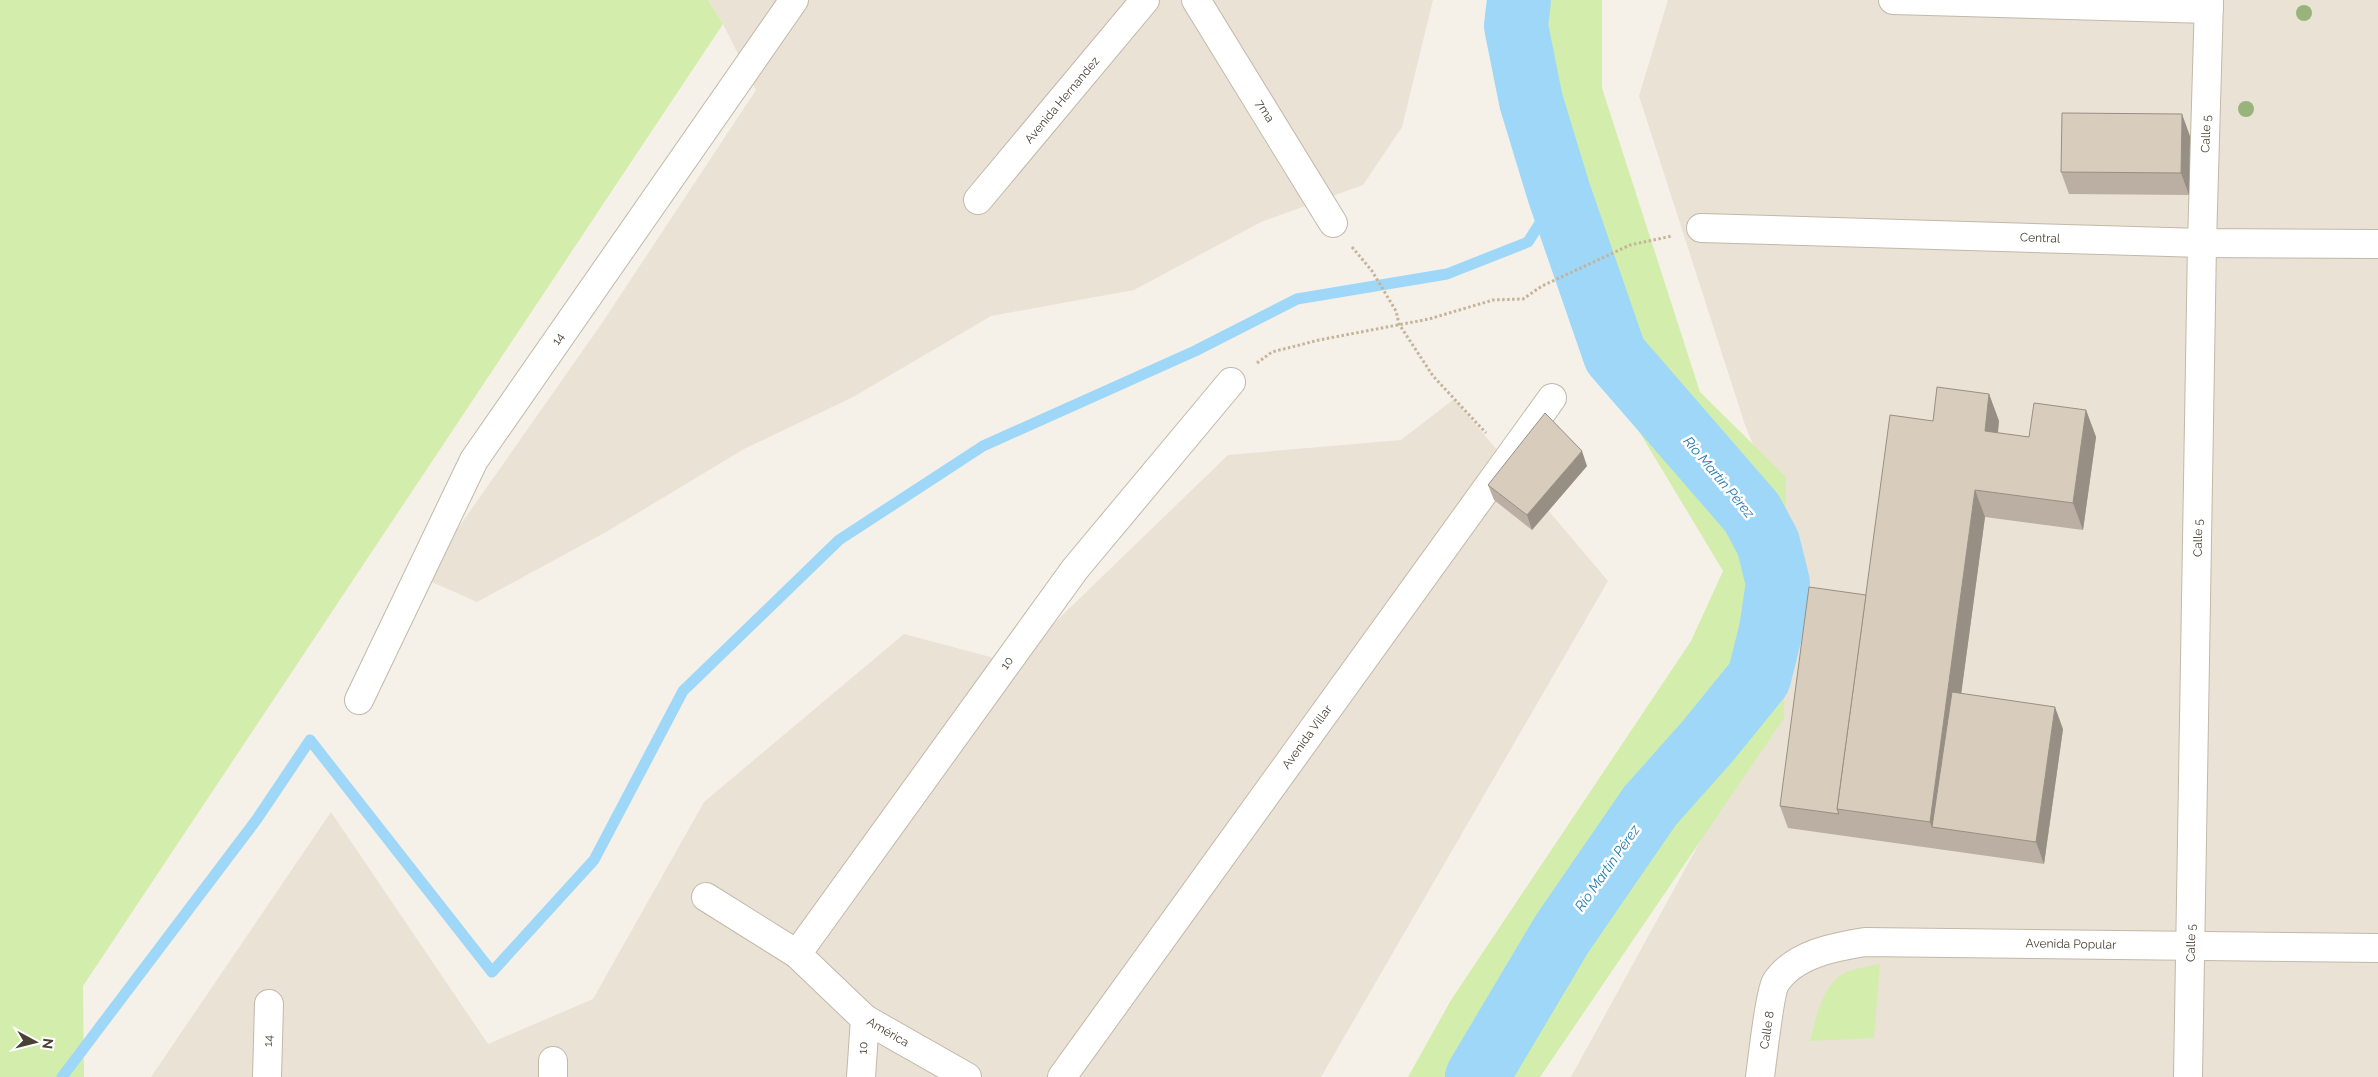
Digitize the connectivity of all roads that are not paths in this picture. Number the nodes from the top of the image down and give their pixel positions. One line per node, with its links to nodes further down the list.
1 (794, 0): 13 (street, 14)
2 (1145, 0): 6 (street, Avenida Hernandez)
3 (1196, 0): 7 (street, 7ma)
4 (1892, 0): 5 (street)
5 (2209, 5): 9 (street, Calle 5)
6 (978, 200)
7 (1334, 223)
8 (1701, 228): 9 (street, Central)
9 (2202, 243): 10 (street, Central); 15 (street, Calle 5)
10 (2378, 244)
11 (1231, 382): 17 (street, 10)
12 (1552, 398): 24 (street, Avenida Villar)
13 (359, 700)
14 (706, 897): 17 (street, América)
15 (2191, 945): 16 (street, Avenida Popular); 18 (street, Avenida Popular); 26 (street, Calle 5)
16 (2378, 948)
17 (797, 954): 20 (street, América)
18 (1775, 983): 25 (street, Calle 8)
19 (269, 1004): 21 (street, 14)
20 (865, 1019): 22 (street, 10); 23 (street, América)
21 (267, 1077)
22 (861, 1077)
23 (967, 1077)
24 (1062, 1077)
25 (1760, 1077)
26 (2188, 1077)

